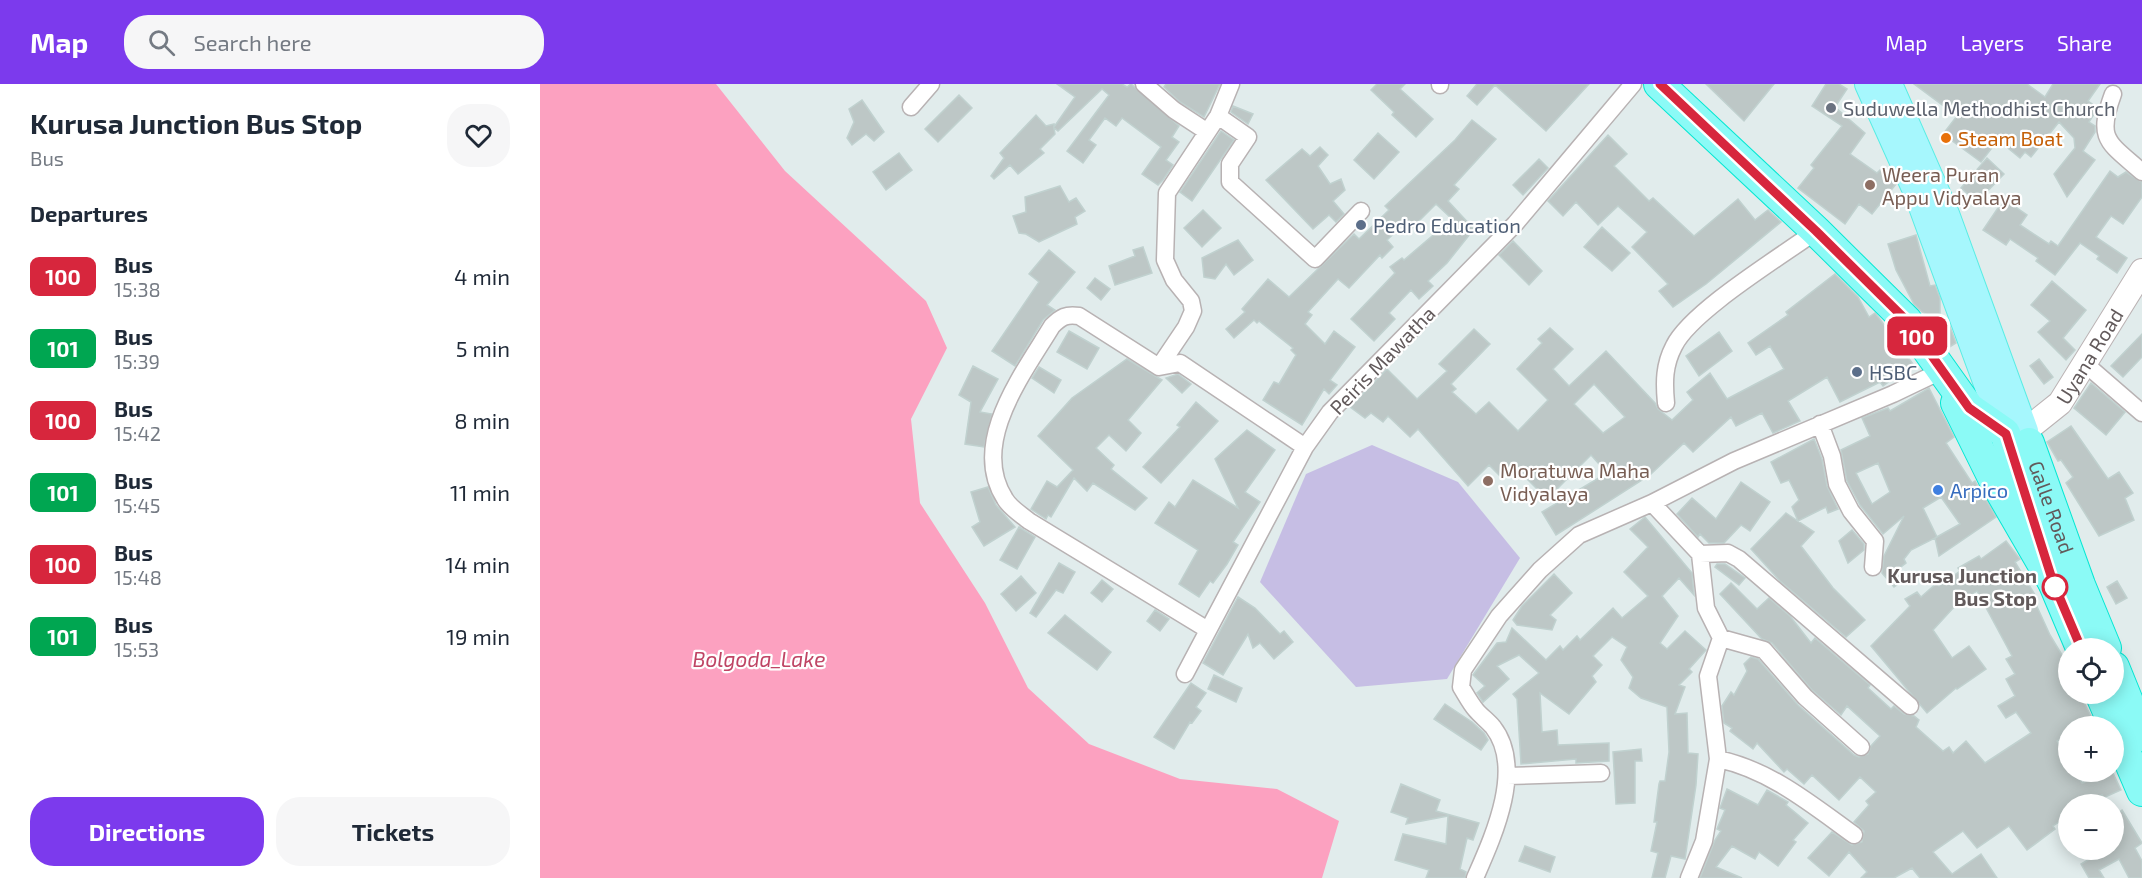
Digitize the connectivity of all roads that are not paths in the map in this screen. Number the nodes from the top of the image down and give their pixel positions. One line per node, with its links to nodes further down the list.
1 (931, 84): 8 (street)
2 (1144, 84): 10 (street)
3 (1231, 84): 9 (street)
4 (1633, 84): 23 (street, Peiris Mawatha)
5 (1659, 84): 13 (highway, Galle Road)
6 (1875, 85): 22 (main road)
7 (2113, 94): 11 (street)
8 (911, 107)
9 (1218, 116): 10 (street); 12 (street)
10 (1206, 131): 16 (street)
11 (2142, 172)
12 (1361, 211)
13 (1816, 231): 17 (highway, Galle Road); 18 (street)
14 (2142, 271): 15 (street, Uyana Road)
15 (2084, 362): 19 (street); 22 (street, Uyana Road)
16 (1159, 367): 23 (street); 28 (street)
17 (1941, 370): 20 (highway, Galle Road); 21 (street); 22 (highway, Galle Road)
18 (1666, 403)
19 (2142, 413)
20 (1967, 423): 22 (highway); 27 (highway, Galle Road)
21 (1820, 424): 24 (street); 26 (street)
22 (2015, 432): 27 (highway, Galle Road); 31 (highway, Galle Road)
23 (1305, 447): 28 (street, Peiris Mawatha)
24 (1652, 503): 25 (street); 40 (street)
25 (1700, 554): 29 (street); 35 (street)
26 (1873, 567)
27 (2053, 582): 30 (highway, Galle Road)
28 (1208, 630): 32 (street, Peiris Mawatha)
29 (1721, 638): 37 (street); 38 (street)
30 (2077, 638)
31 (2102, 638)
32 (1185, 674)
33 (2124, 689): 36 (highway)
34 (2105, 704): 41 (highway)
35 (1910, 706)
36 (2139, 721)
37 (1861, 747)
38 (1718, 759): 42 (street); 44 (street)
39 (1601, 773): 40 (street)
40 (1507, 776): 43 (street)
41 (2142, 791)
42 (1854, 835)
43 (1475, 878)
44 (1689, 878)

